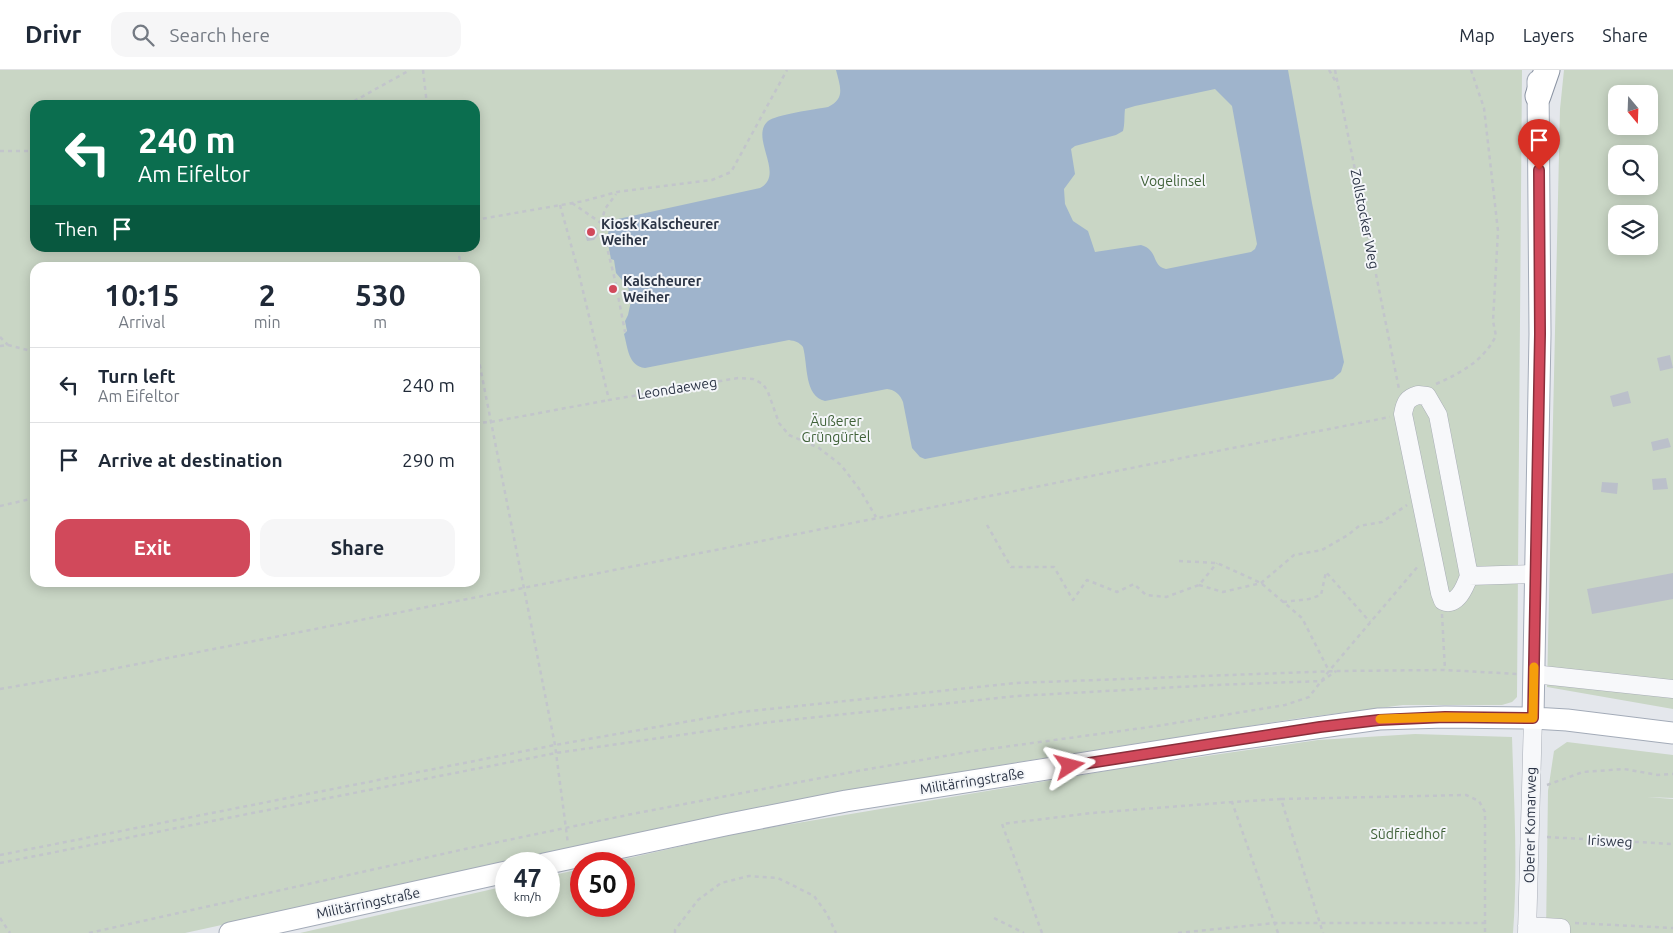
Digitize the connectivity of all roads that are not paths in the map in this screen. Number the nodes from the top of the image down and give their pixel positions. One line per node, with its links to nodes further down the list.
1 (1537, 70): 3 (main road)
2 (1547, 70): 3 (highway)
3 (1538, 96): 4 (main road)
4 (1535, 574): 5 (street); 6 (main road)
5 (1469, 576): 5 (street)
6 (1526, 674): 7 (street); 8 (main road)
7 (1673, 689)
8 (1533, 718): 9 (main road, Militärringstraße); 10 (main road, Militärringstraße); 13 (street, Oberer Komarweg)
9 (1673, 733)
10 (560, 860)
11 (495, 874): 14 (main road, Militärringstraße)
12 (1563, 928): 13 (street)
13 (1527, 929)
14 (230, 933)

